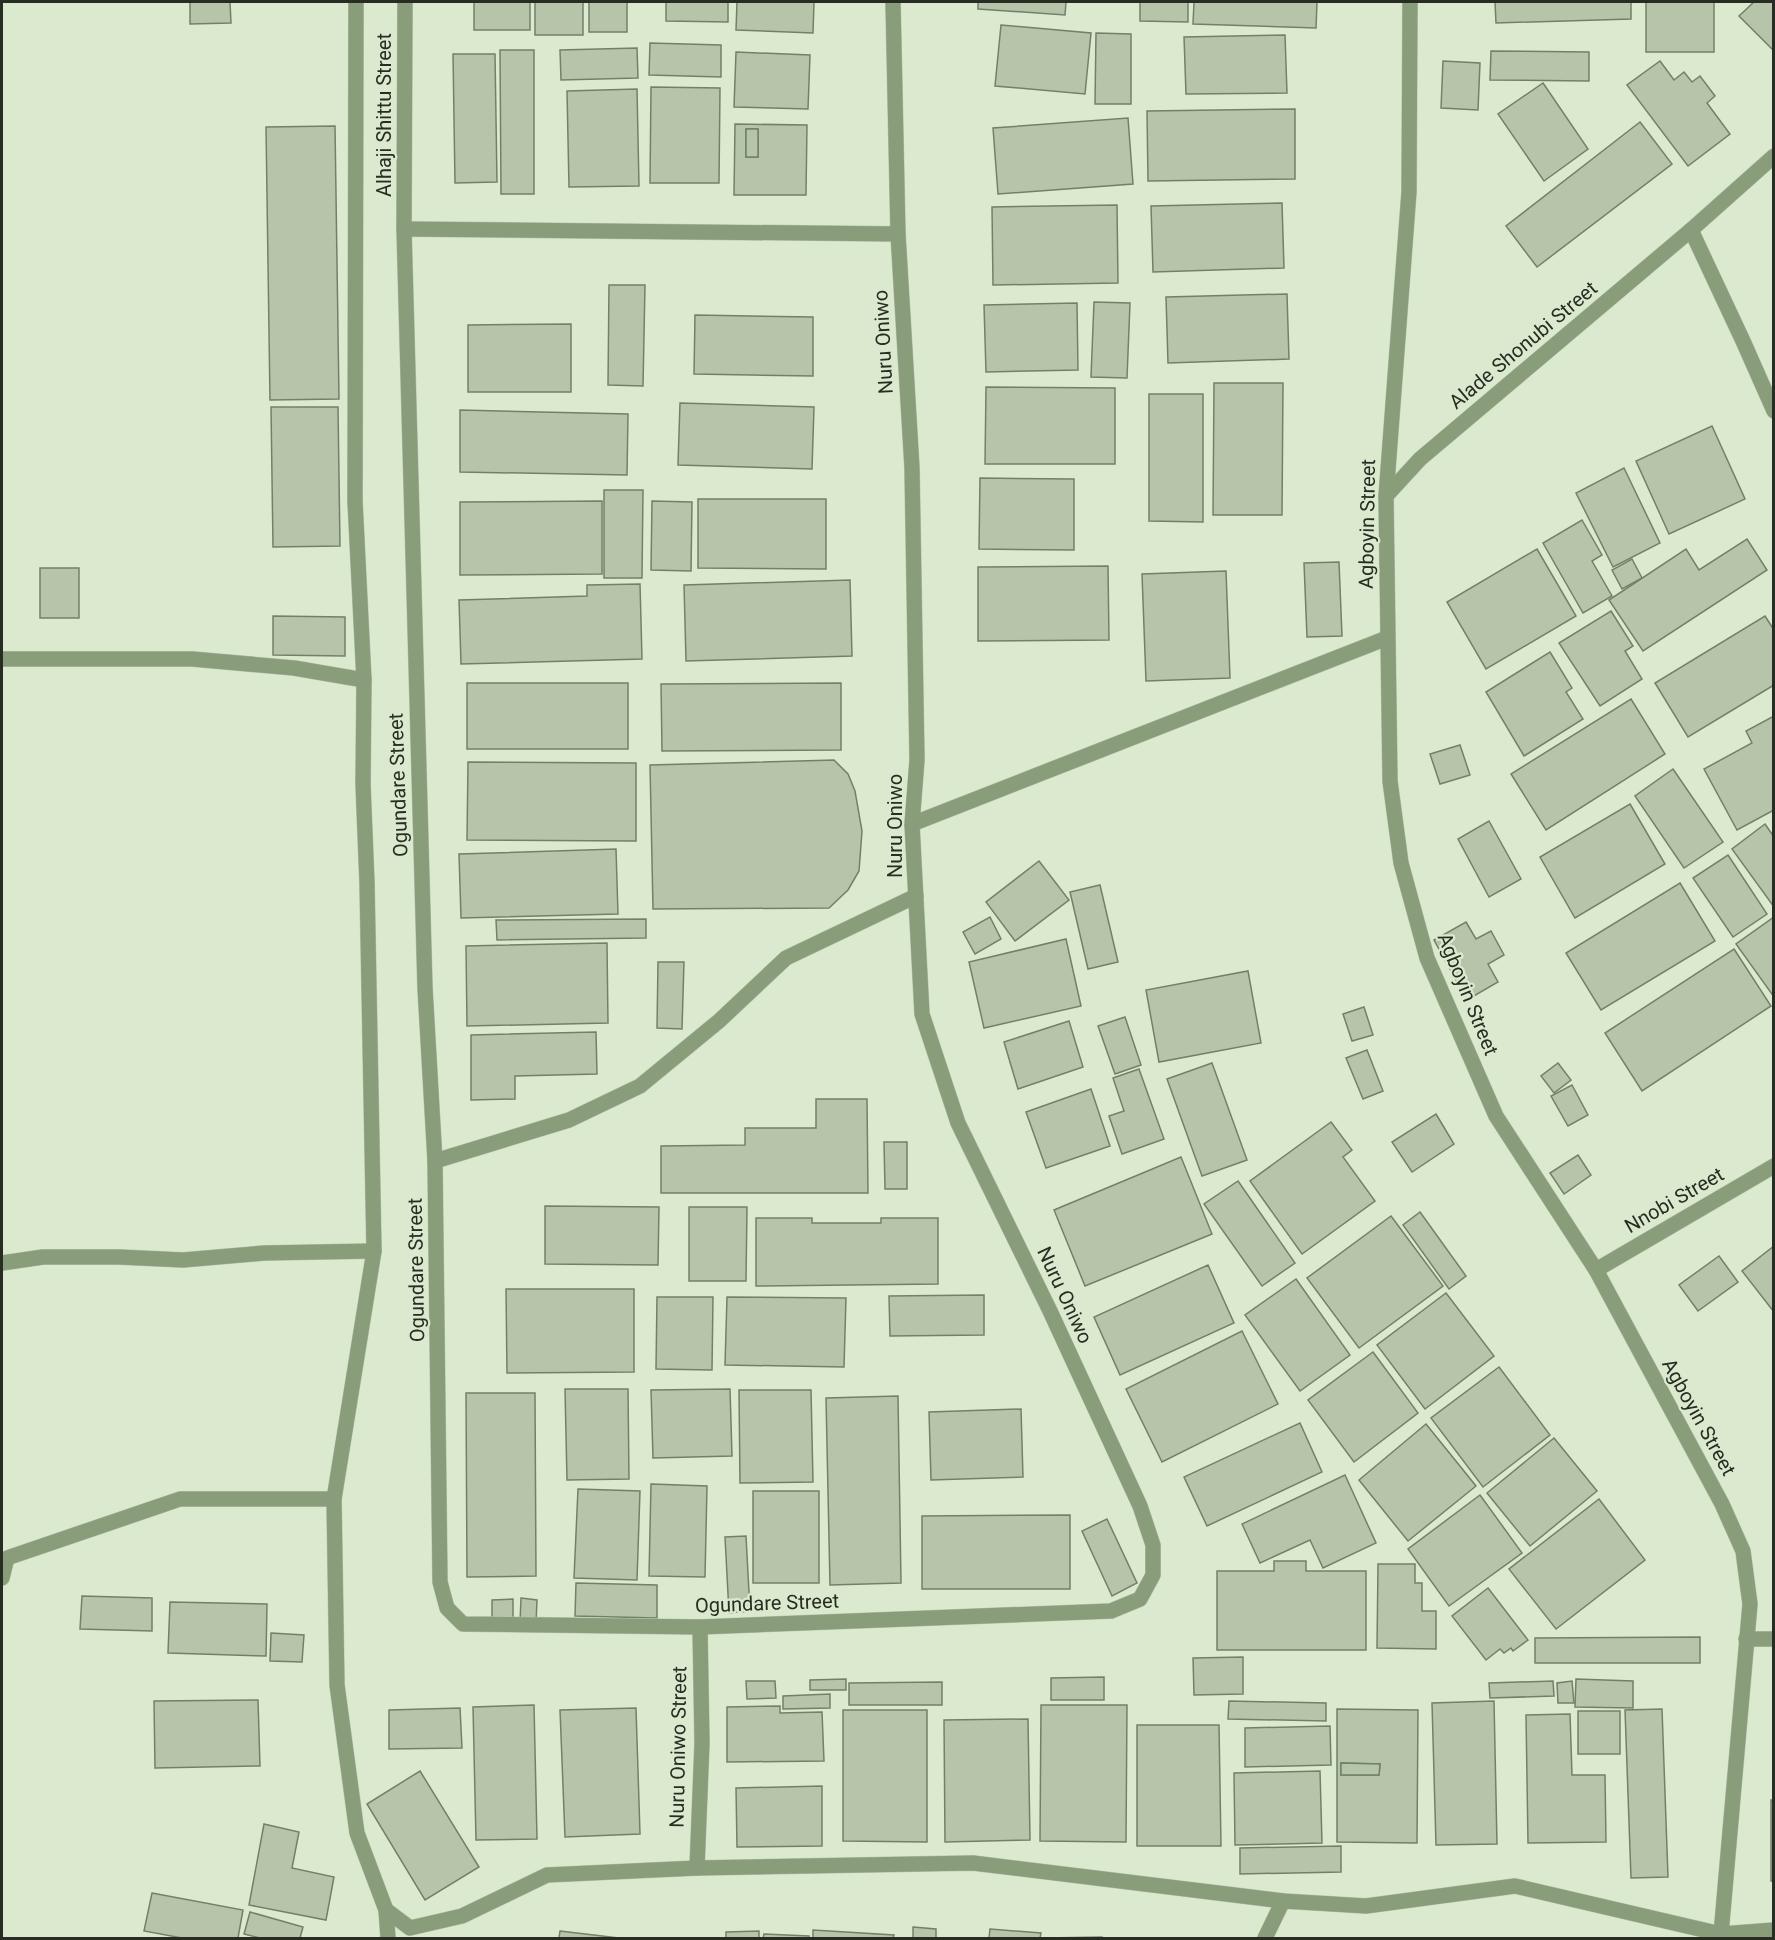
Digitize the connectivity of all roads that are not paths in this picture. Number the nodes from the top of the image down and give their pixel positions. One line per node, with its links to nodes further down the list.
1 (356, 2): 13 (street)
2 (405, 2): 6 (street, Alhaji Shittu Street)
3 (893, 2): 8 (street, Nuru Oniwo)
4 (1410, 2): 10 (street, Agboyin Street)
5 (1773, 156): 7 (street, Alade Shonubi Street)
6 (404, 229): 8 (street); 16 (street, Ogundare Street)
7 (1691, 230): 9 (street); 10 (street, Alade Shonubi Street)
8 (898, 234): 14 (street, Nuru Oniwo)
9 (1773, 411)
10 (1386, 496): 11 (street, Agboyin Street)
11 (1387, 639): 14 (street); 20 (street, Agboyin Street)
12 (2, 659): 13 (street)
13 (364, 680): 18 (street)
14 (912, 824): 15 (street, Nuru Oniwo)
15 (916, 896): 16 (street); 23 (street, Nuru Oniwo)
16 (435, 1161): 24 (street, Ogundare Street)
17 (1773, 1166): 20 (street, Nnobi Street)
18 (374, 1251): 19 (street); 21 (street)
19 (2, 1263)
20 (1596, 1270): 25 (street, Agboyin Street)
21 (334, 1499): 22 (street); 29 (street)
22 (2, 1578)
23 (1140, 1599): 24 (street, Ogundare Street)
24 (700, 1627): 27 (street, Nuru Oniwo Street)
25 (1746, 1639): 26 (street); 31 (street, Agboyin Street)
26 (1773, 1639)
27 (697, 1868): 28 (street); 29 (street)
28 (1283, 1901): 31 (street); 33 (street)
29 (386, 1910): 32 (street)
30 (1773, 1930): 31 (street)
31 (1720, 1936)
32 (388, 1938)
33 (1265, 1938)

